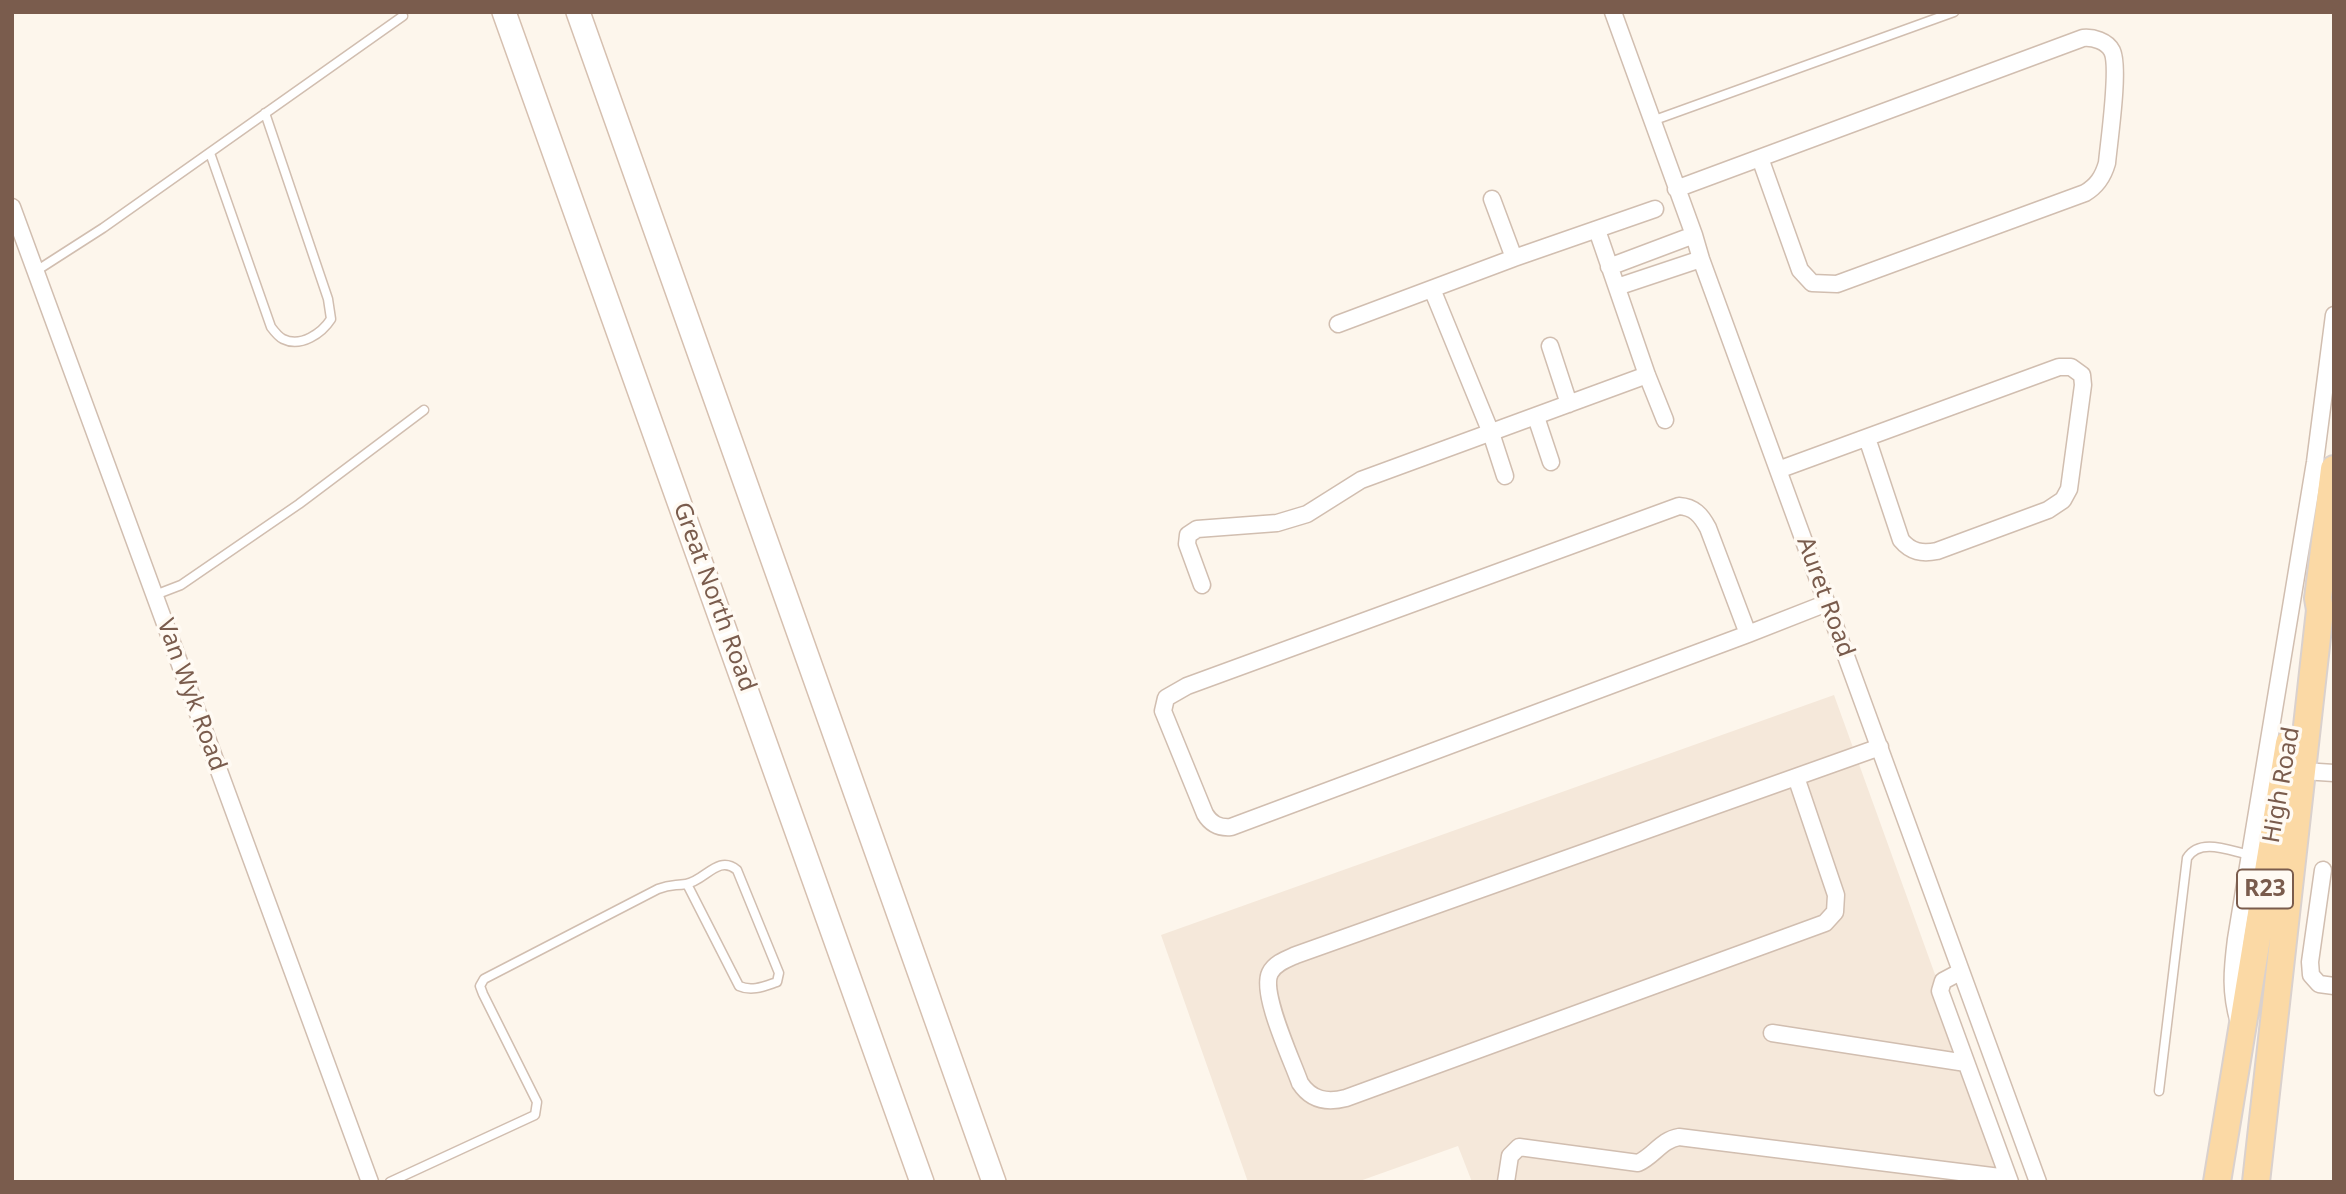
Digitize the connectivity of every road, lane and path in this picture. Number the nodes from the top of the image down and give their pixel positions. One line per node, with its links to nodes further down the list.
1 (503, 12): 58 (main road, Great North Road)
2 (578, 12): 59 (main road)
3 (1613, 12): 8 (street, Auret Road)
4 (1954, 12): 5 (lane)
5 (1937, 15): 8 (lane)
6 (403, 16): 7 (lane)
7 (265, 113): 9 (lane); 9 (lane)
8 (1652, 121): 11 (street, Auret Road)
9 (210, 153): 20 (lane)
10 (1760, 158): 10 (street); 11 (street)
11 (1676, 189): 16 (street, Auret Road)
12 (1492, 199): 17 (street)
13 (12, 207): 20 (street, Van Wyk Road)
14 (1655, 209): 15 (street)
15 (1597, 230): 17 (street); 19 (street)
16 (1694, 235): 18 (street, Auret Road); 19 (street)
17 (1514, 258): 22 (street)
18 (1700, 259): 21 (street); 35 (street, Auret Road)
19 (1609, 267): 21 (street)
20 (36, 271): 38 (street, Van Wyk Road)
21 (1617, 288): 26 (street)
22 (1432, 289): 24 (street); 31 (street)
23 (2334, 316): 46 (street)
24 (1338, 324)
25 (1549, 346): 27 (street)
26 (1647, 375): 27 (street); 30 (street)
27 (1569, 404): 29 (street)
28 (424, 410): 38 (lane)
29 (1536, 416): 31 (street); 33 (street)
30 (1665, 419)
31 (1490, 433): 36 (street); 37 (street)
32 (1867, 438): 32 (street); 35 (street)
33 (1551, 462)
34 (2334, 469): 39 (main road, High Road / R23)
35 (1778, 470): 40 (street, Auret Road)
36 (1505, 476)
37 (1202, 585)
38 (155, 595): 56 (street, Van Wyk Road)
39 (2318, 598): 43 (main road, High Road / R23); 51 (main road, High Road / R23)
40 (1827, 603): 41 (street); 42 (street, Auret Road)
41 (1748, 634): 41 (street)
42 (1880, 747): 45 (street); 49 (street, Auret Road)
43 (2303, 771): 44 (street); 63 (main road, High Road / R23)
44 (2334, 773)
45 (1796, 777): 45 (street)
46 (2249, 855): 51 (street); 54 (lane)
47 (2323, 870): 50 (street)
48 (687, 884): 48 (lane); 57 (lane)
49 (1960, 972): 53 (street); 61 (street, Auret Road)
50 (2334, 986)
51 (2241, 1029): 62 (main road, High Road / R23)
52 (1772, 1032): 53 (street)
53 (1966, 1063): 55 (street)
54 (2159, 1091)
55 (2009, 1180): 60 (street)
56 (370, 1182)
57 (390, 1182)
58 (922, 1182)
59 (993, 1182)
60 (1506, 1182)
61 (2038, 1182)
62 (2217, 1182)
63 (2256, 1182)

